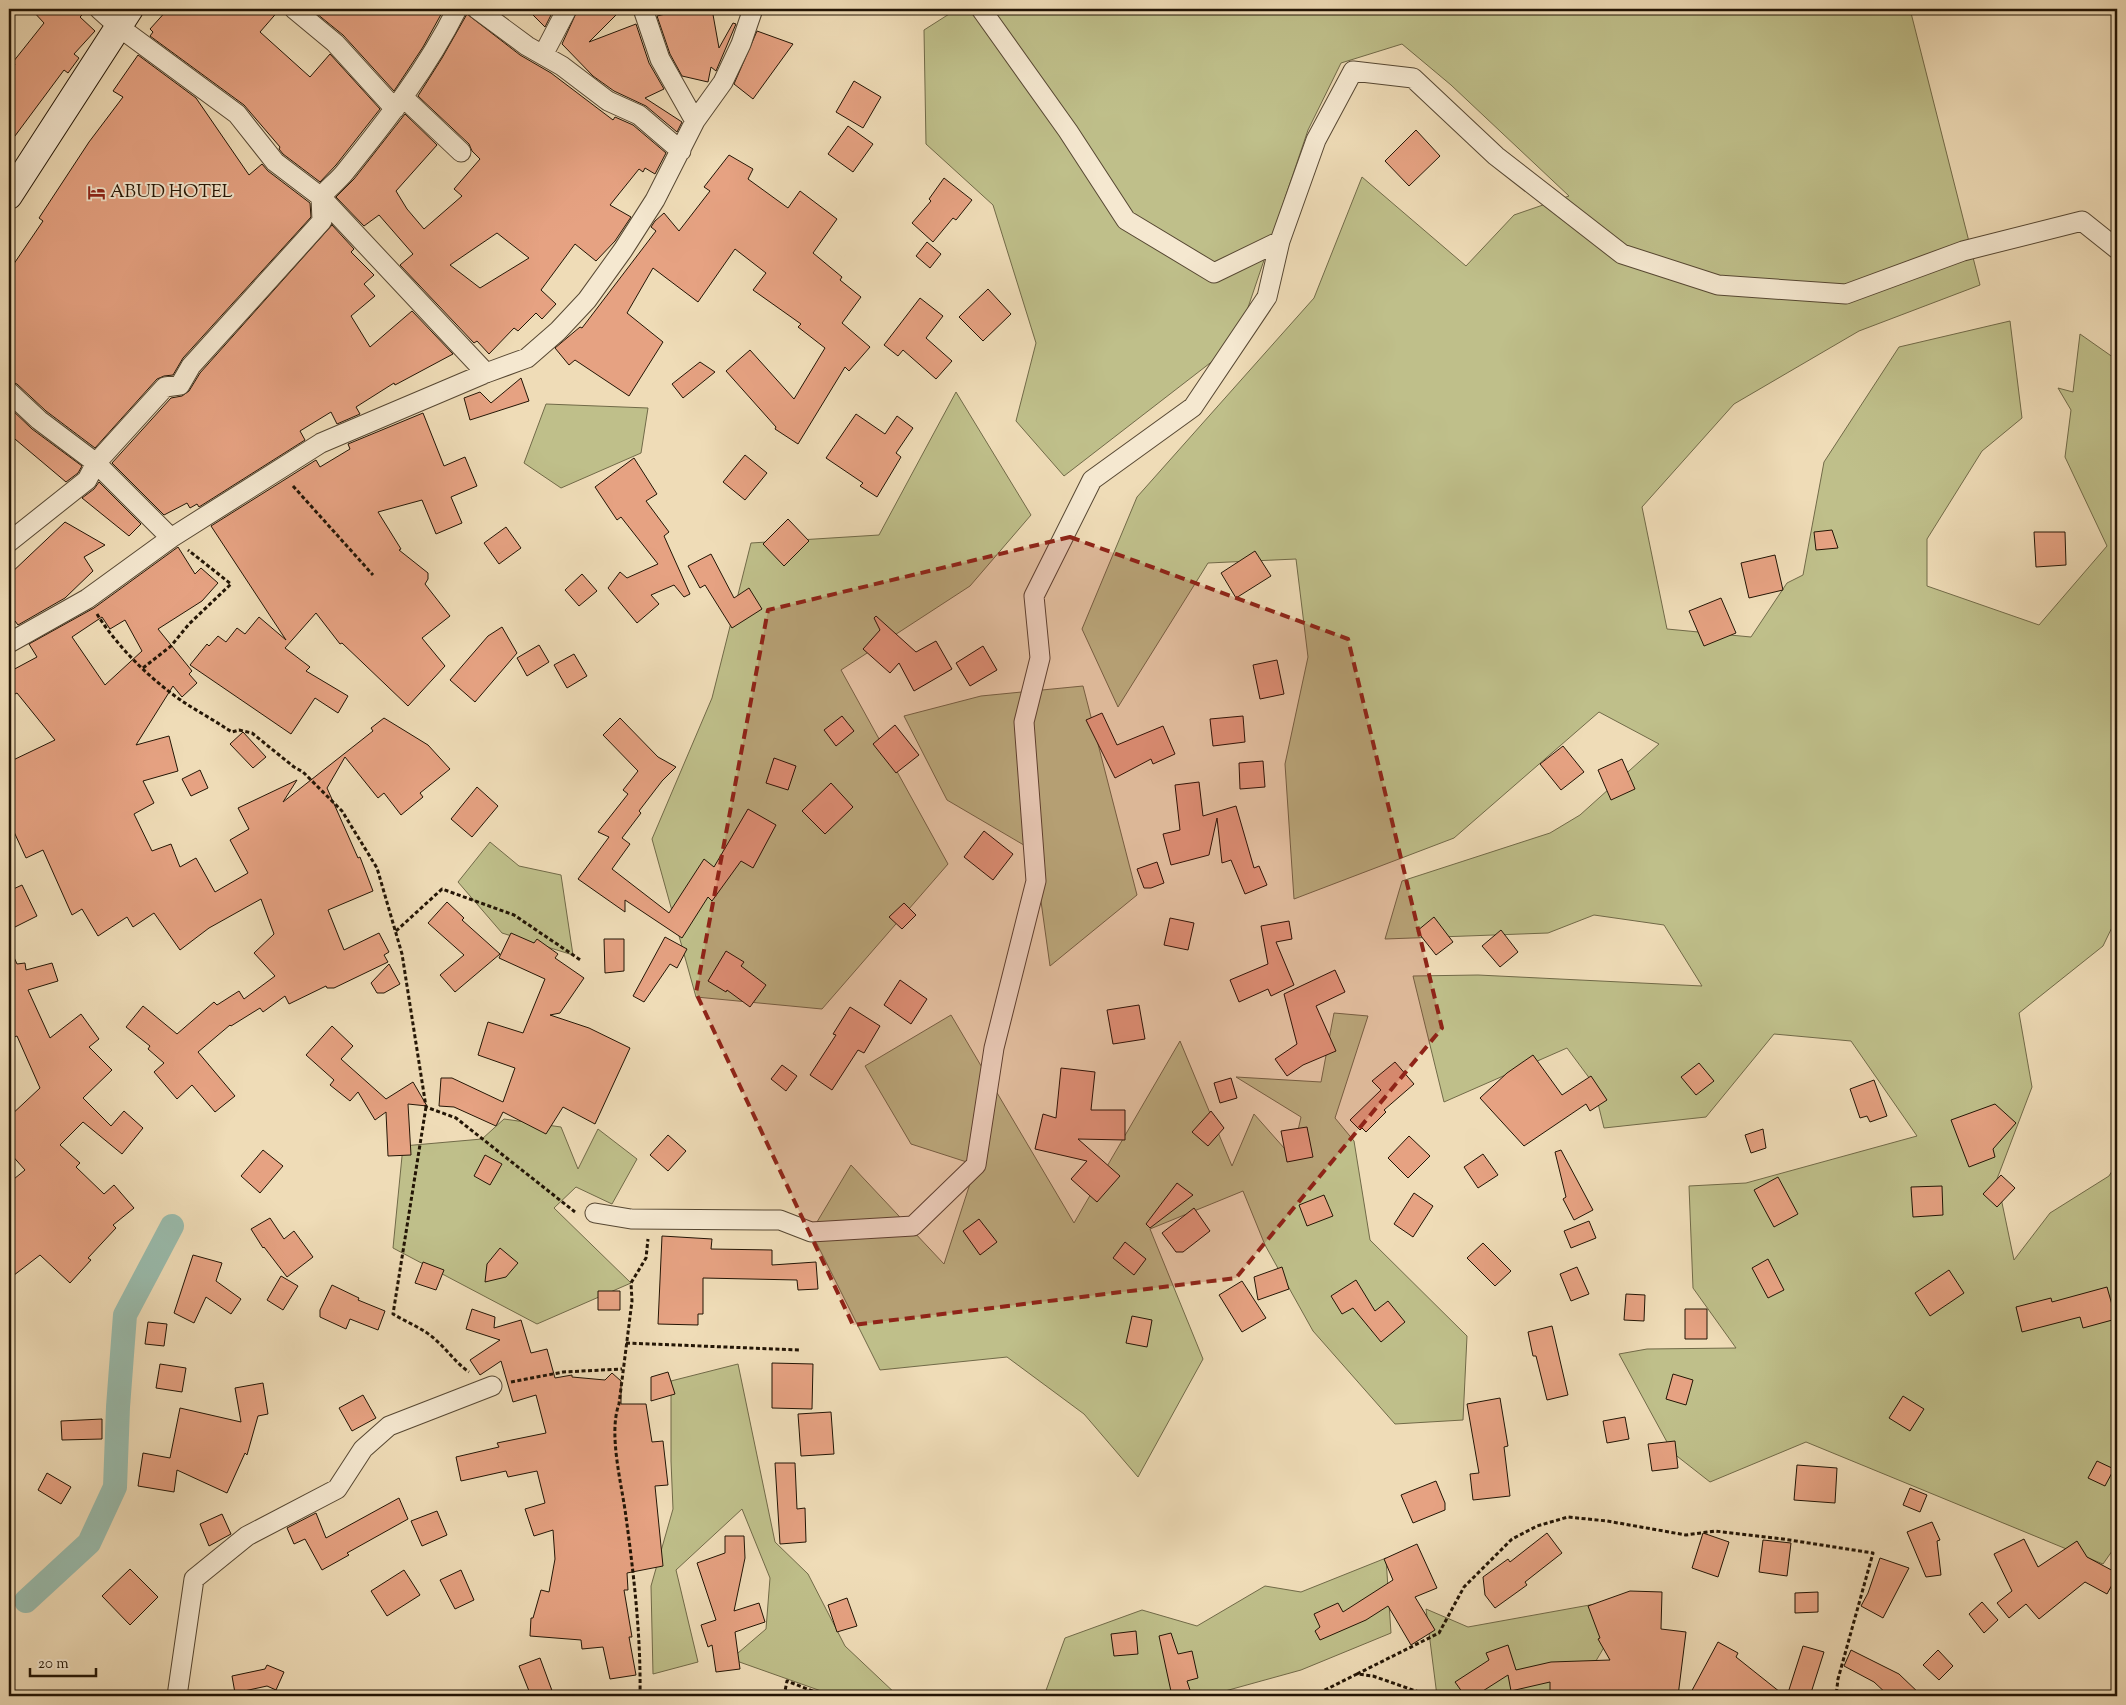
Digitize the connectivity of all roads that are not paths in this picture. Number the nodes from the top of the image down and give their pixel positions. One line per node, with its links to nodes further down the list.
1 (100, 9): 9 (street)
2 (294, 9): 11 (street)
3 (457, 9): 11 (street)
4 (477, 9): 10 (street)
5 (567, 9): 10 (street)
6 (643, 9): 12 (street)
7 (753, 9): 12 (street)
8 (981, 9): 17 (street)
9 (124, 18): 15 (main road); 16 (street)
10 (543, 55): 13 (street)
11 (400, 103): 14 (street); 16 (street)
12 (695, 121): 13 (street)
13 (681, 151): 19 (street)
14 (461, 152)
15 (9, 196)
16 (321, 197): 19 (street); 21 (street)
17 (1280, 241): 18 (street); 25 (street)
18 (2117, 248)
19 (486, 373): 22 (street)
20 (9, 392): 21 (street)
21 (96, 463): 22 (street); 23 (street)
22 (171, 538): 24 (street)
23 (9, 542)
24 (9, 643)
25 (595, 1213)
26 (492, 1386): 27 (street)
27 (178, 1696)

